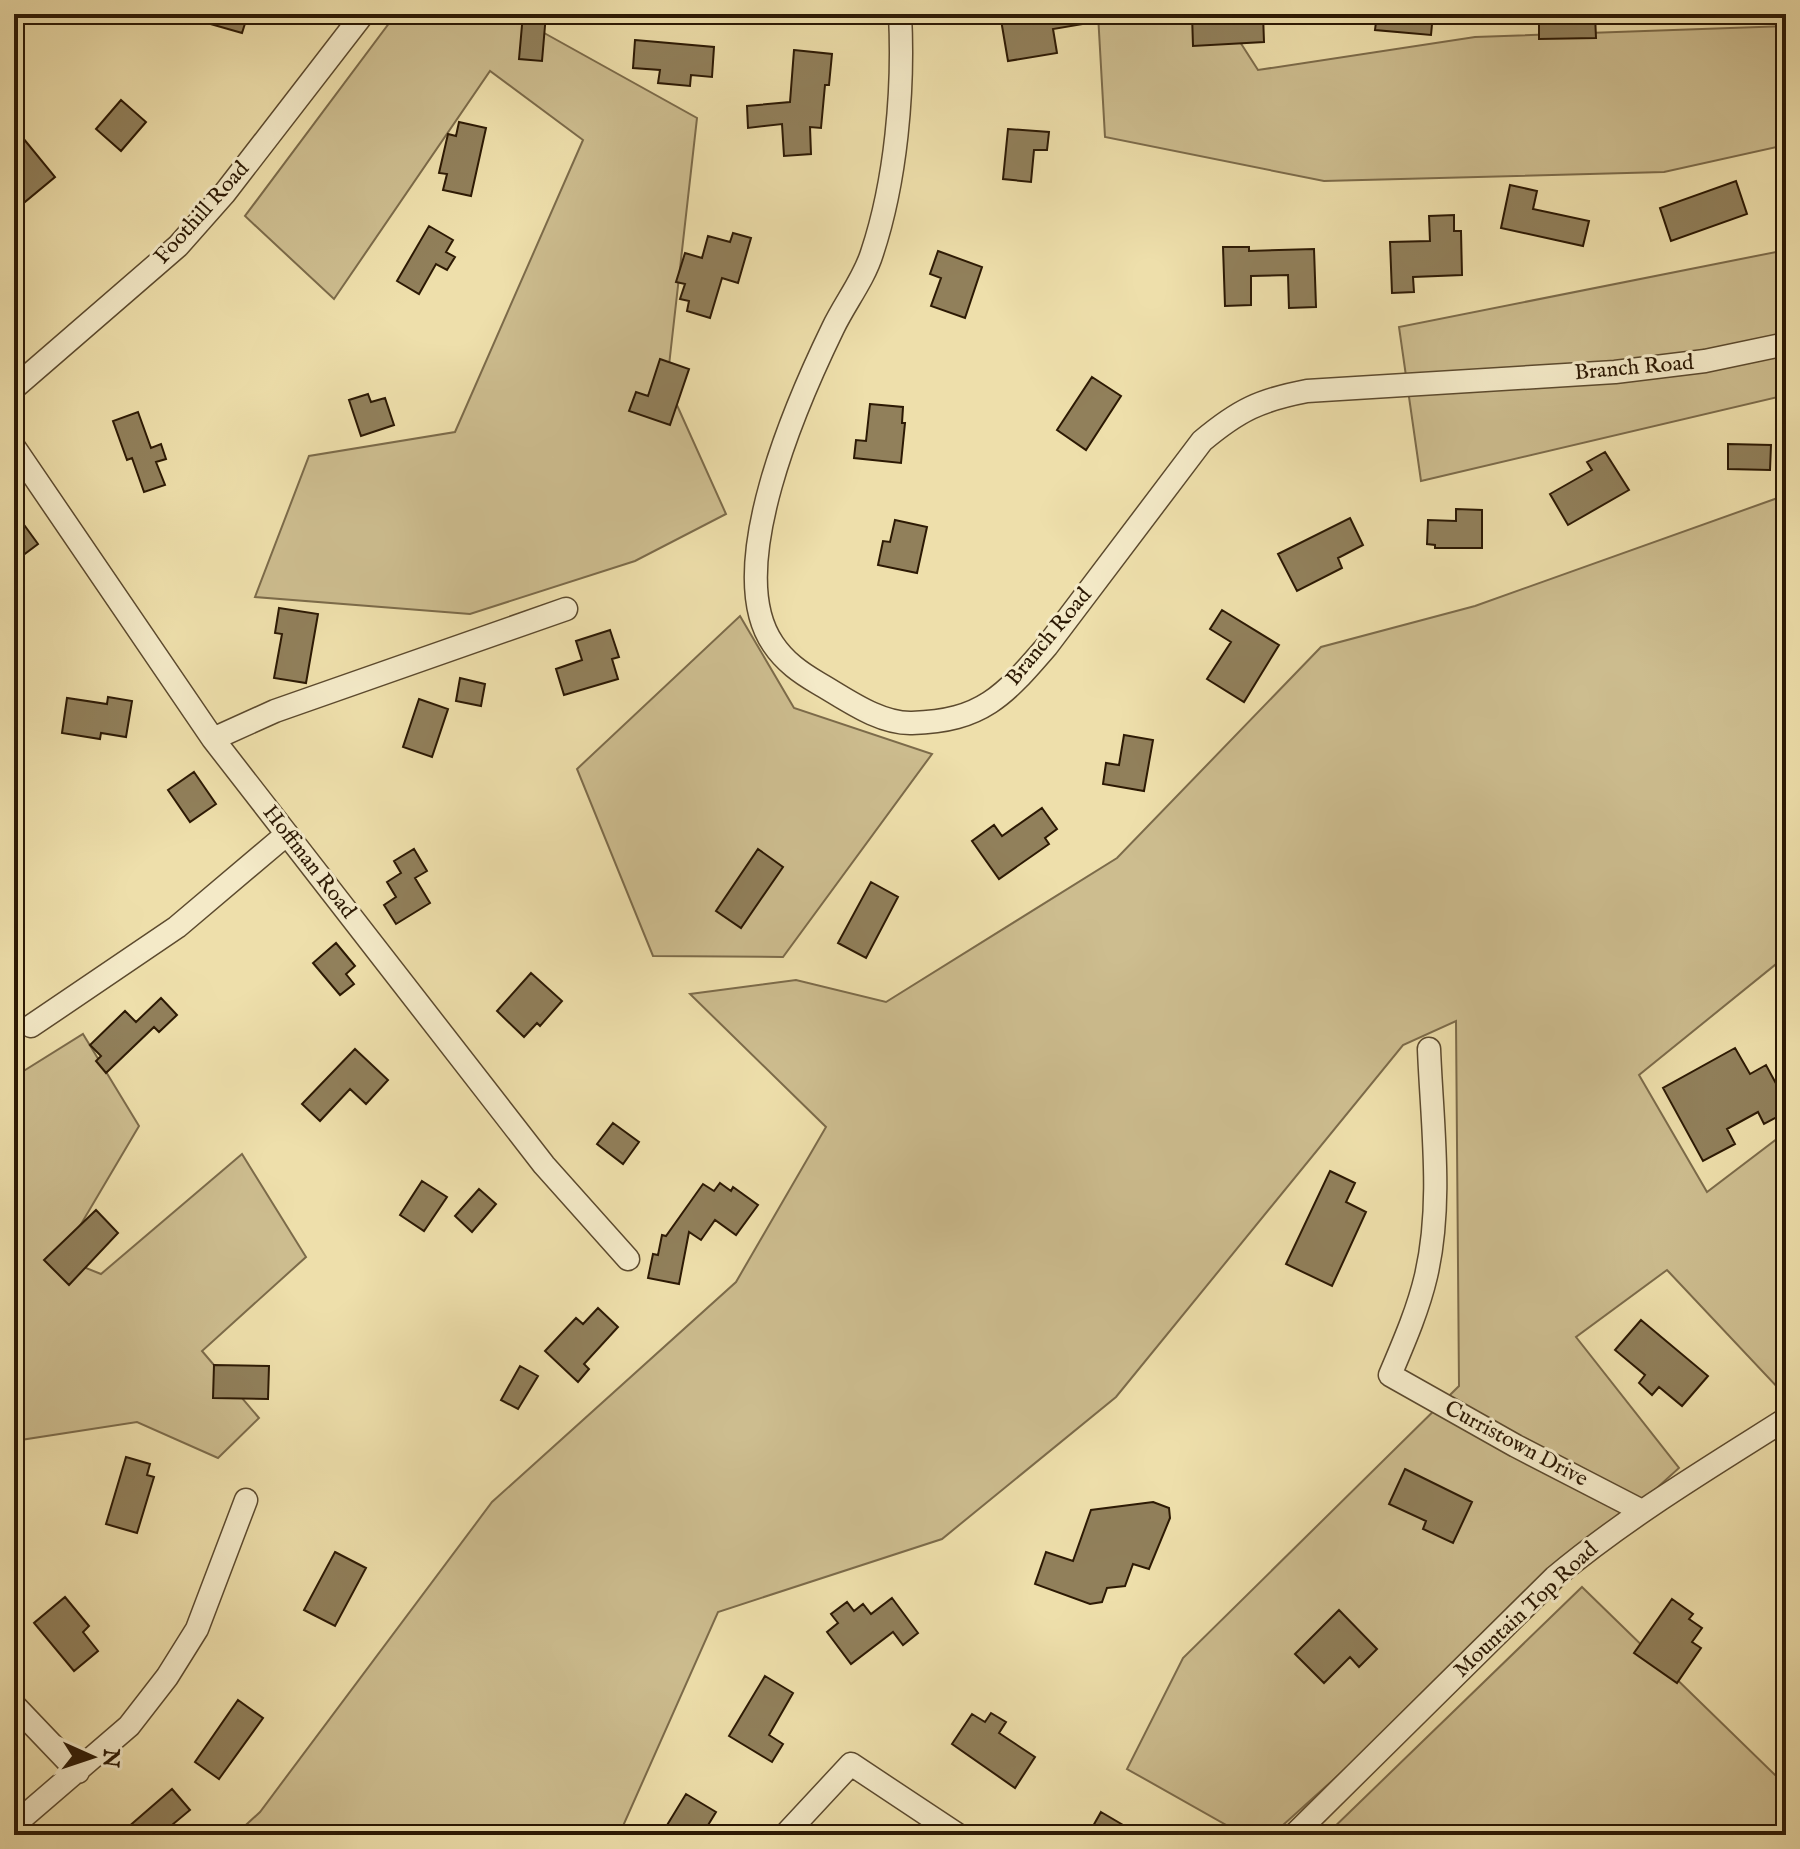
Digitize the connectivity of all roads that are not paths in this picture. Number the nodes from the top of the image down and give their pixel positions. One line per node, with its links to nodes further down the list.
1 (363, 14): 4 (street, Foothill Road)
2 (900, 14): 3 (street, Branch Road)
3 (1786, 344)
4 (14, 388)
5 (14, 447): 7 (street, Hoffman Road)
6 (566, 609): 7 (street)
7 (213, 739): 8 (street, Hoffman Road)
8 (287, 834): 9 (street); 11 (street, Hoffman Road)
9 (31, 1026)
10 (1429, 1049): 14 (street, Curristown Drive)
11 (628, 1259)
12 (1786, 1419): 14 (street, Mountain Top Road)
13 (246, 1500): 16 (street)
14 (1642, 1511): 20 (street, Mountain Top Road)
15 (14, 1705): 16 (street)
16 (78, 1772): 17 (street)
17 (14, 1825)
18 (785, 1835): 19 (street)
19 (958, 1835)
20 (1294, 1835)

